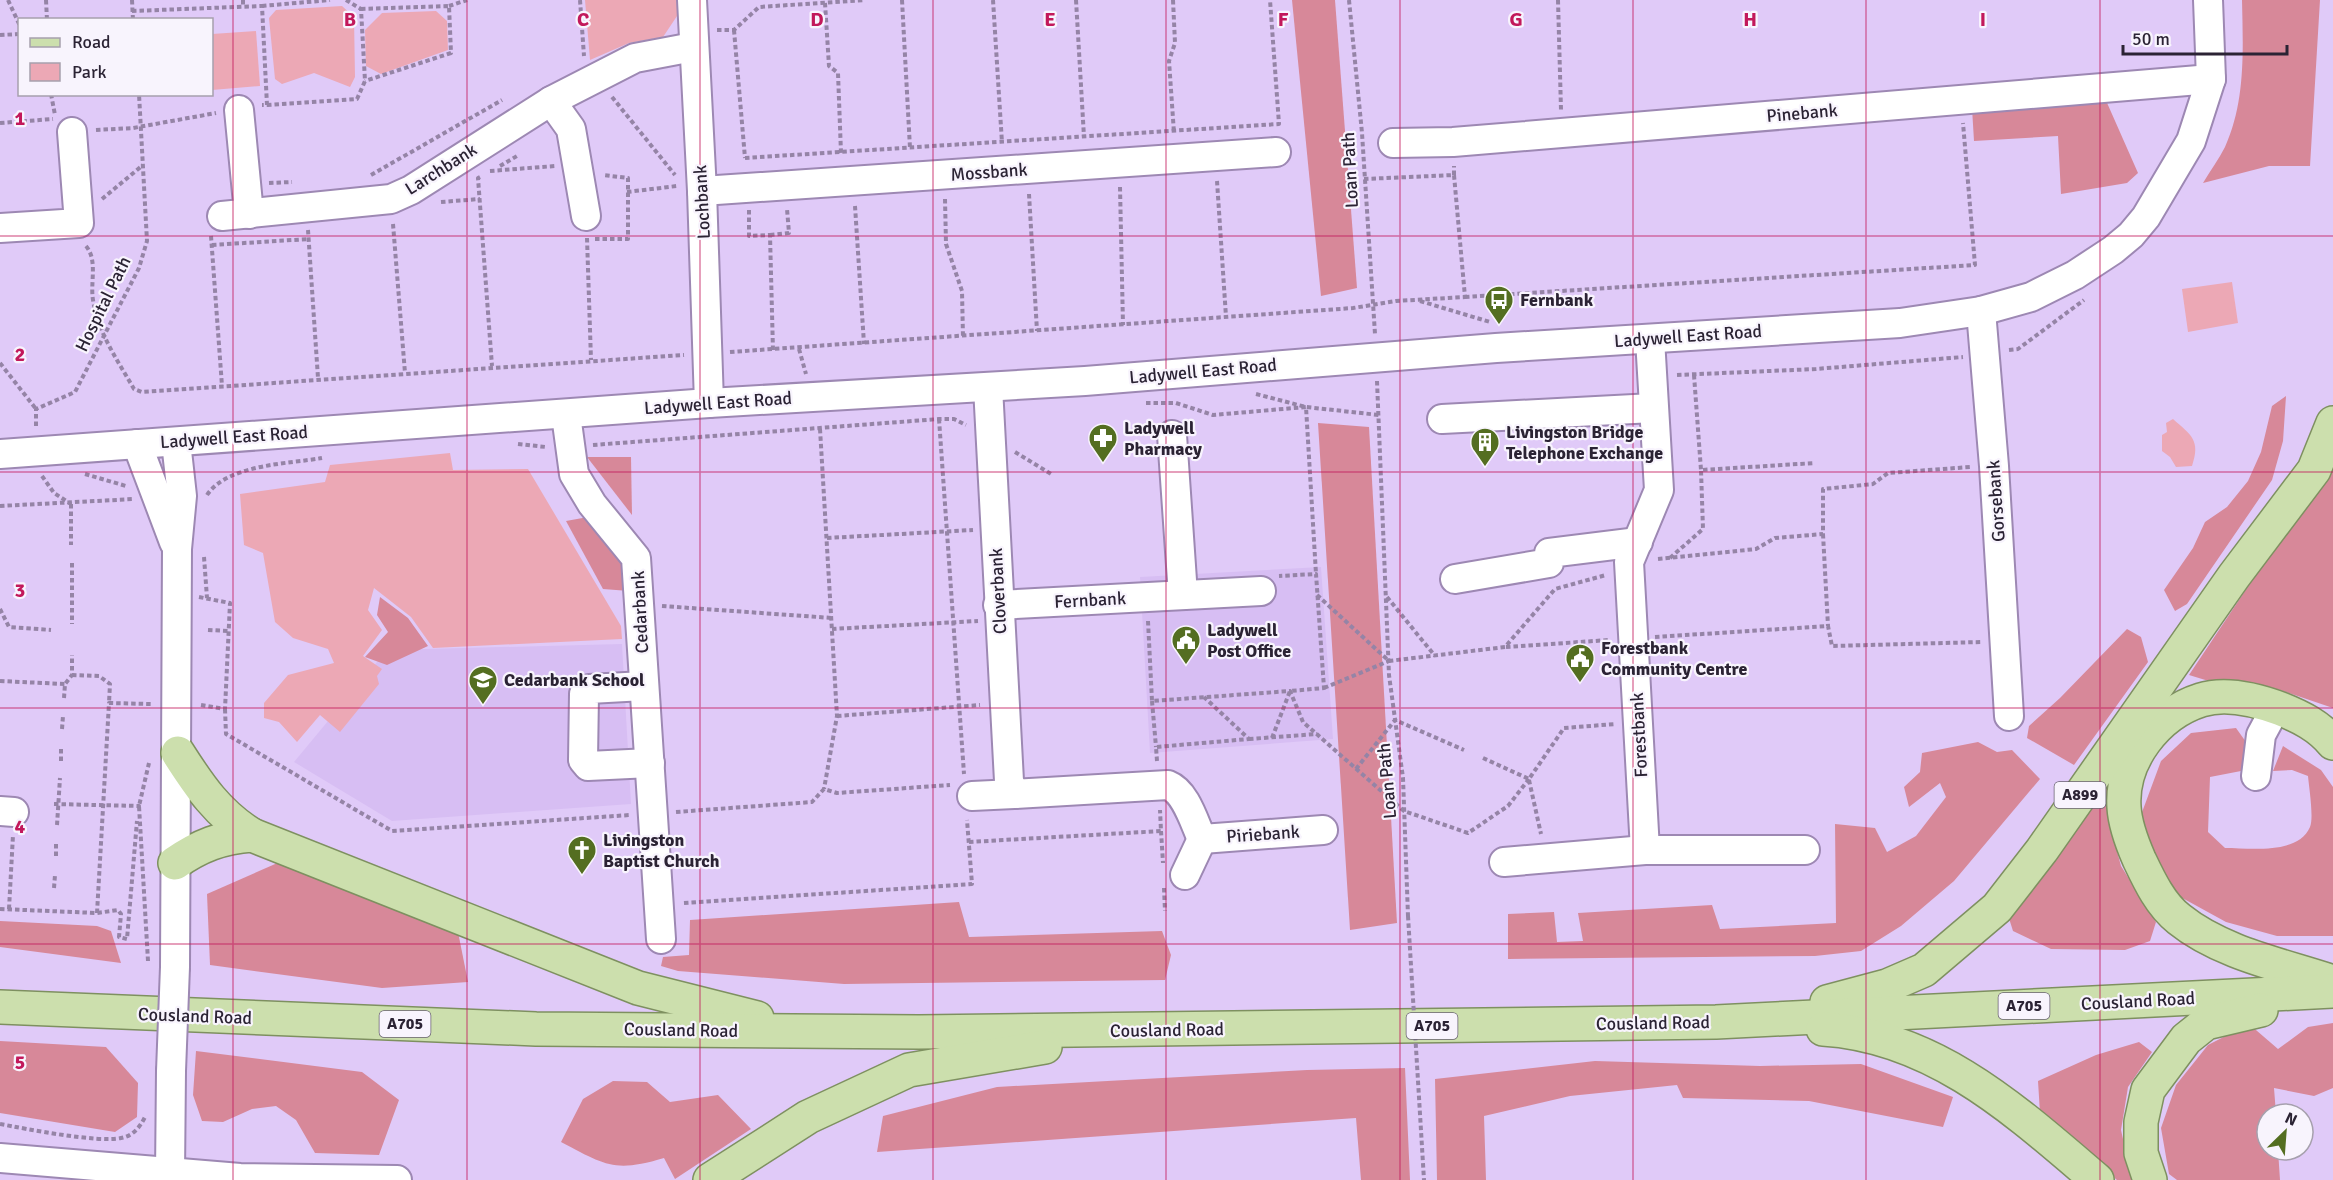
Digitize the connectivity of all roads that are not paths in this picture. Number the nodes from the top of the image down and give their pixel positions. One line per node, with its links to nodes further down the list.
1 (692, 0): 3 (street, Lochbank)
2 (2208, 0): 4 (street, Ladywell East Road)
3 (693, 39): 5 (street, Larchbank); 10 (street, Lochbank)
4 (2211, 79): 8 (street, Pinebank); 13 (street, Ladywell East Road)
5 (551, 100): 6 (street, Larchbank); 12 (street)
6 (238, 110)
7 (64, 125): 11 (street)
8 (1393, 143)
9 (1276, 152): 10 (street, Mossbank)
10 (702, 191): 16 (street, Lochbank)
11 (0, 228)
12 (587, 228)
13 (1981, 311): 14 (street, Ladywell East Road); 32 (street, Gorsebank)
14 (1650, 339): 15 (street, Ladywell East Road); 17 (street, Forestbank)
15 (988, 387): 16 (street, Ladywell East Road); 30 (street, Cloverbank)
16 (709, 403): 18 (street, Ladywell East Road)
17 (1653, 408): 19 (street); 25 (street, Forestbank)
18 (566, 415): 22 (street, Ladywell East Road); 31 (street, Cedarbank)
19 (1442, 419)
20 (2333, 423): 52 (main road, A899)
21 (1172, 435): 29 (street)
22 (176, 442): 23 (street, Ladywell East Road); 26 (street)
23 (137, 444): 24 (street, Ladywell East Road); 26 (street)
24 (0, 454)
25 (1638, 542): 27 (street); 43 (street, Forestbank)
26 (177, 549): 35 (street)
27 (1455, 579)
28 (1261, 591): 29 (street, Fernbank)
29 (1182, 595): 30 (street, Fernbank)
30 (998, 612): 38 (street, Cloverbank)
31 (644, 686): 36 (street, Cedarbank); 36 (street)
32 (2014, 699)
33 (2276, 707): 34 (main road); 37 (street); 49 (main road)
34 (2333, 743)
35 (178, 753): 41 (main road); 46 (street)
36 (650, 763): 48 (street, Cedarbank)
37 (2256, 776)
38 (1014, 794): 39 (street); 42 (street, Piriebank)
39 (968, 800)
40 (1323, 830): 42 (street, Piriebank)
41 (252, 835): 46 (main road); 54 (main road)
42 (1202, 839): 47 (street, Piriebank)
43 (1645, 850): 44 (street); 45 (street)
44 (1805, 850)
45 (1504, 861)
46 (175, 863): 56 (street, bridge)
47 (1185, 875)
48 (661, 939)
49 (2333, 982)
50 (2333, 993): 52 (main road, Cousland Road / A705); 60 (main road)
51 (0, 1007): 54 (main road, Cousland Road / A705)
52 (1716, 1022): 53 (main road, Cousland Road / A705); 59 (main road)
53 (1148, 1030): 54 (main road, Cousland Road / A705); 58 (main road)
54 (810, 1031)
55 (0, 1158): 56 (street)
56 (170, 1174): 57 (street)
57 (397, 1180)
58 (710, 1180)
59 (2097, 1180)
60 (2150, 1180)

